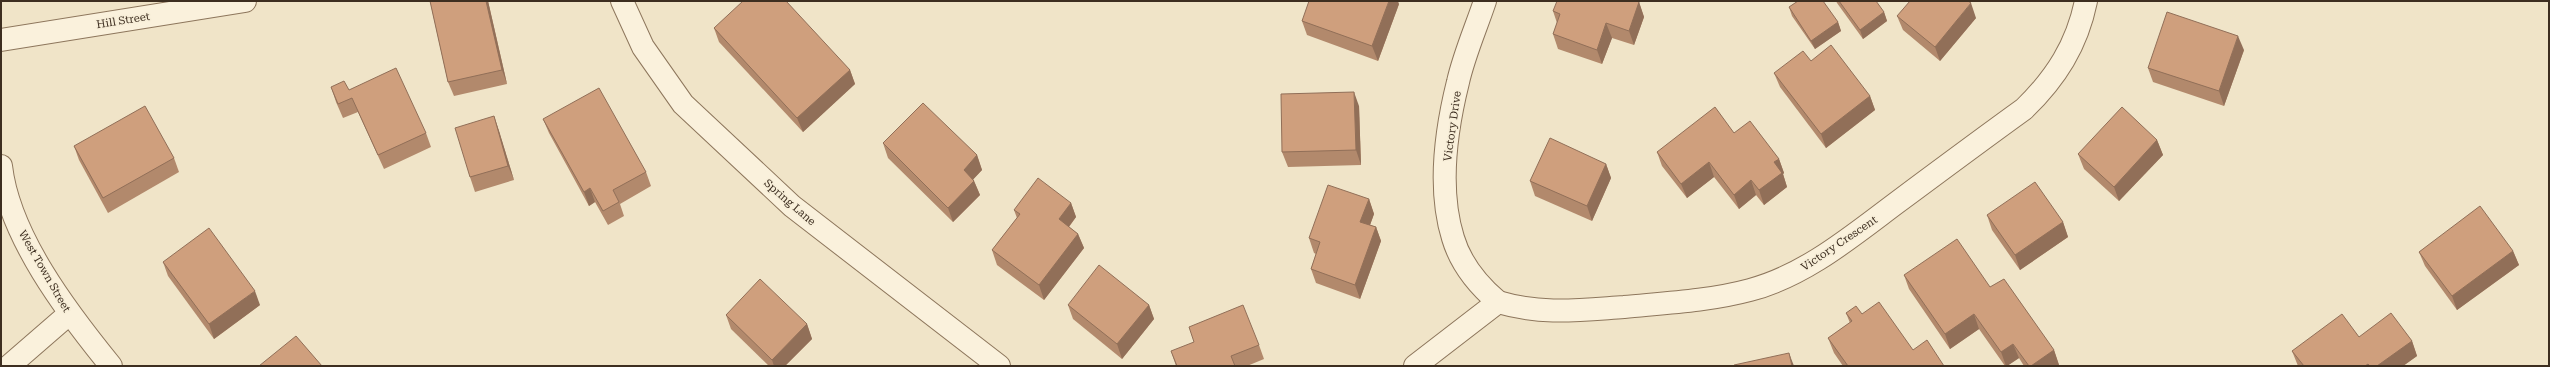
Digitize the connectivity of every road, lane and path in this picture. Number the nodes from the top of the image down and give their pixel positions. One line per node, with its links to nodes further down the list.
1 (245, 1): 5 (street, Hill Street)
2 (622, 1): 11 (street, Spring Lane)
3 (1485, 1): 7 (street, Victory Drive)
4 (2086, 1): 7 (street, Victory Crescent)
5 (1, 40)
6 (1, 166): 8 (street, West Town Street)
7 (1498, 302): 12 (street)
8 (69, 314): 9 (street); 10 (street, West Town Street)
9 (9, 366)
10 (111, 366)
11 (999, 366)
12 (1415, 366)

